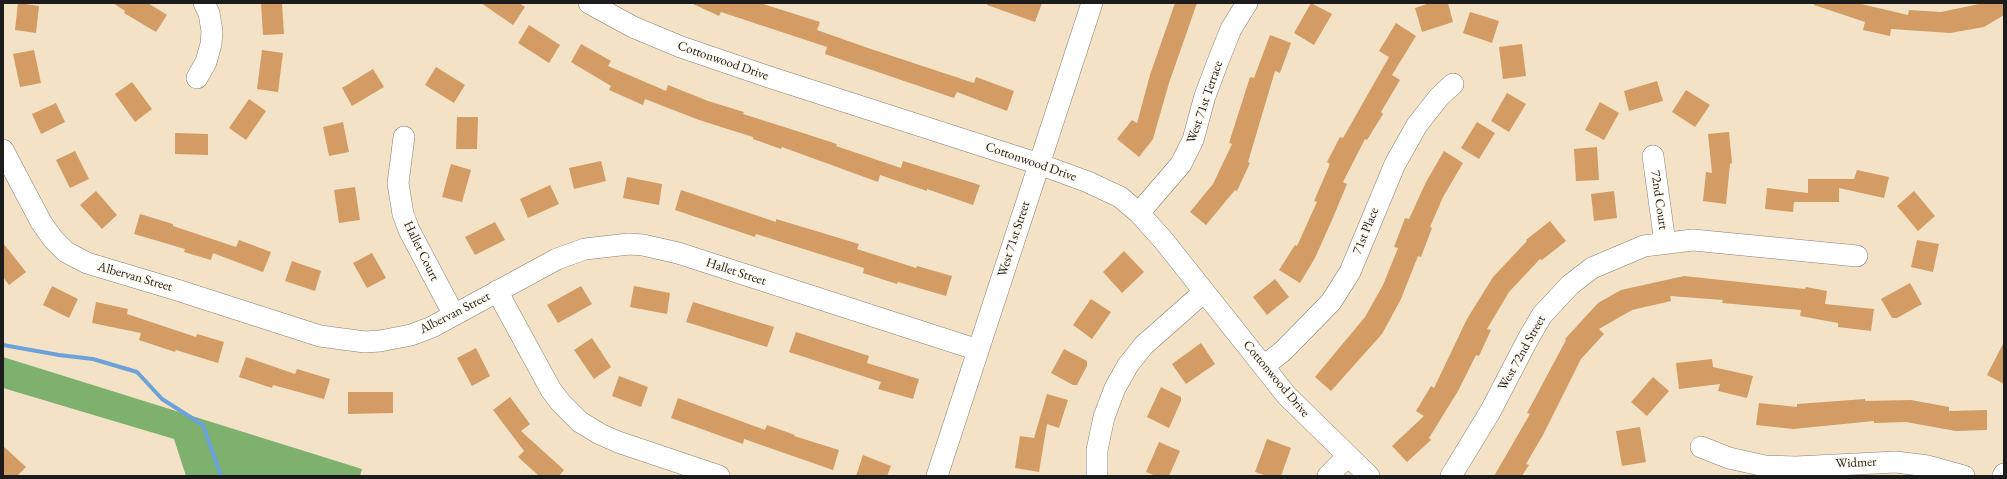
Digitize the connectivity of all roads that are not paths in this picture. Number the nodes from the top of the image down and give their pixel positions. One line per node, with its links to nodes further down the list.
1 (204, 3): 5 (street)
2 (590, 3): 10 (street, Cottonwood Drive)
3 (1092, 3): 10 (street, West 71st Street)
4 (1247, 3): 11 (street, West 71st Terrace)
5 (197, 78)
6 (1453, 84): 18 (street, 71st Place)
7 (404, 137): 16 (street, Hallet Court)
8 (3, 150): 16 (street, Albervan Street)
9 (1653, 156): 12 (street, 72nd Court)
10 (1039, 164): 11 (street, Cottonwood Drive); 17 (street, West 71st Street)
11 (1139, 213): 15 (street, Cottonwood Drive)
12 (1665, 243): 13 (street, West 72nd Street); 26 (street, West 72nd Street)
13 (1857, 256)
14 (497, 291): 16 (street, Albervan Street); 17 (street, Hallet Street); 22 (street, Albervan Street)
15 (1204, 292): 18 (street, Cottonwood Drive); 21 (street)
16 (454, 315)
17 (978, 350): 23 (street, West 71st Street)
18 (1264, 366): 20 (street, Cottonwood Drive)
19 (1701, 447): 27 (street, Widmer)
20 (1348, 456): 24 (street); 25 (street, Cottonwood Drive)
21 (1097, 474)
22 (719, 476)
23 (937, 476)
24 (1328, 476)
25 (1369, 476)
26 (1451, 476)
27 (1964, 476)

